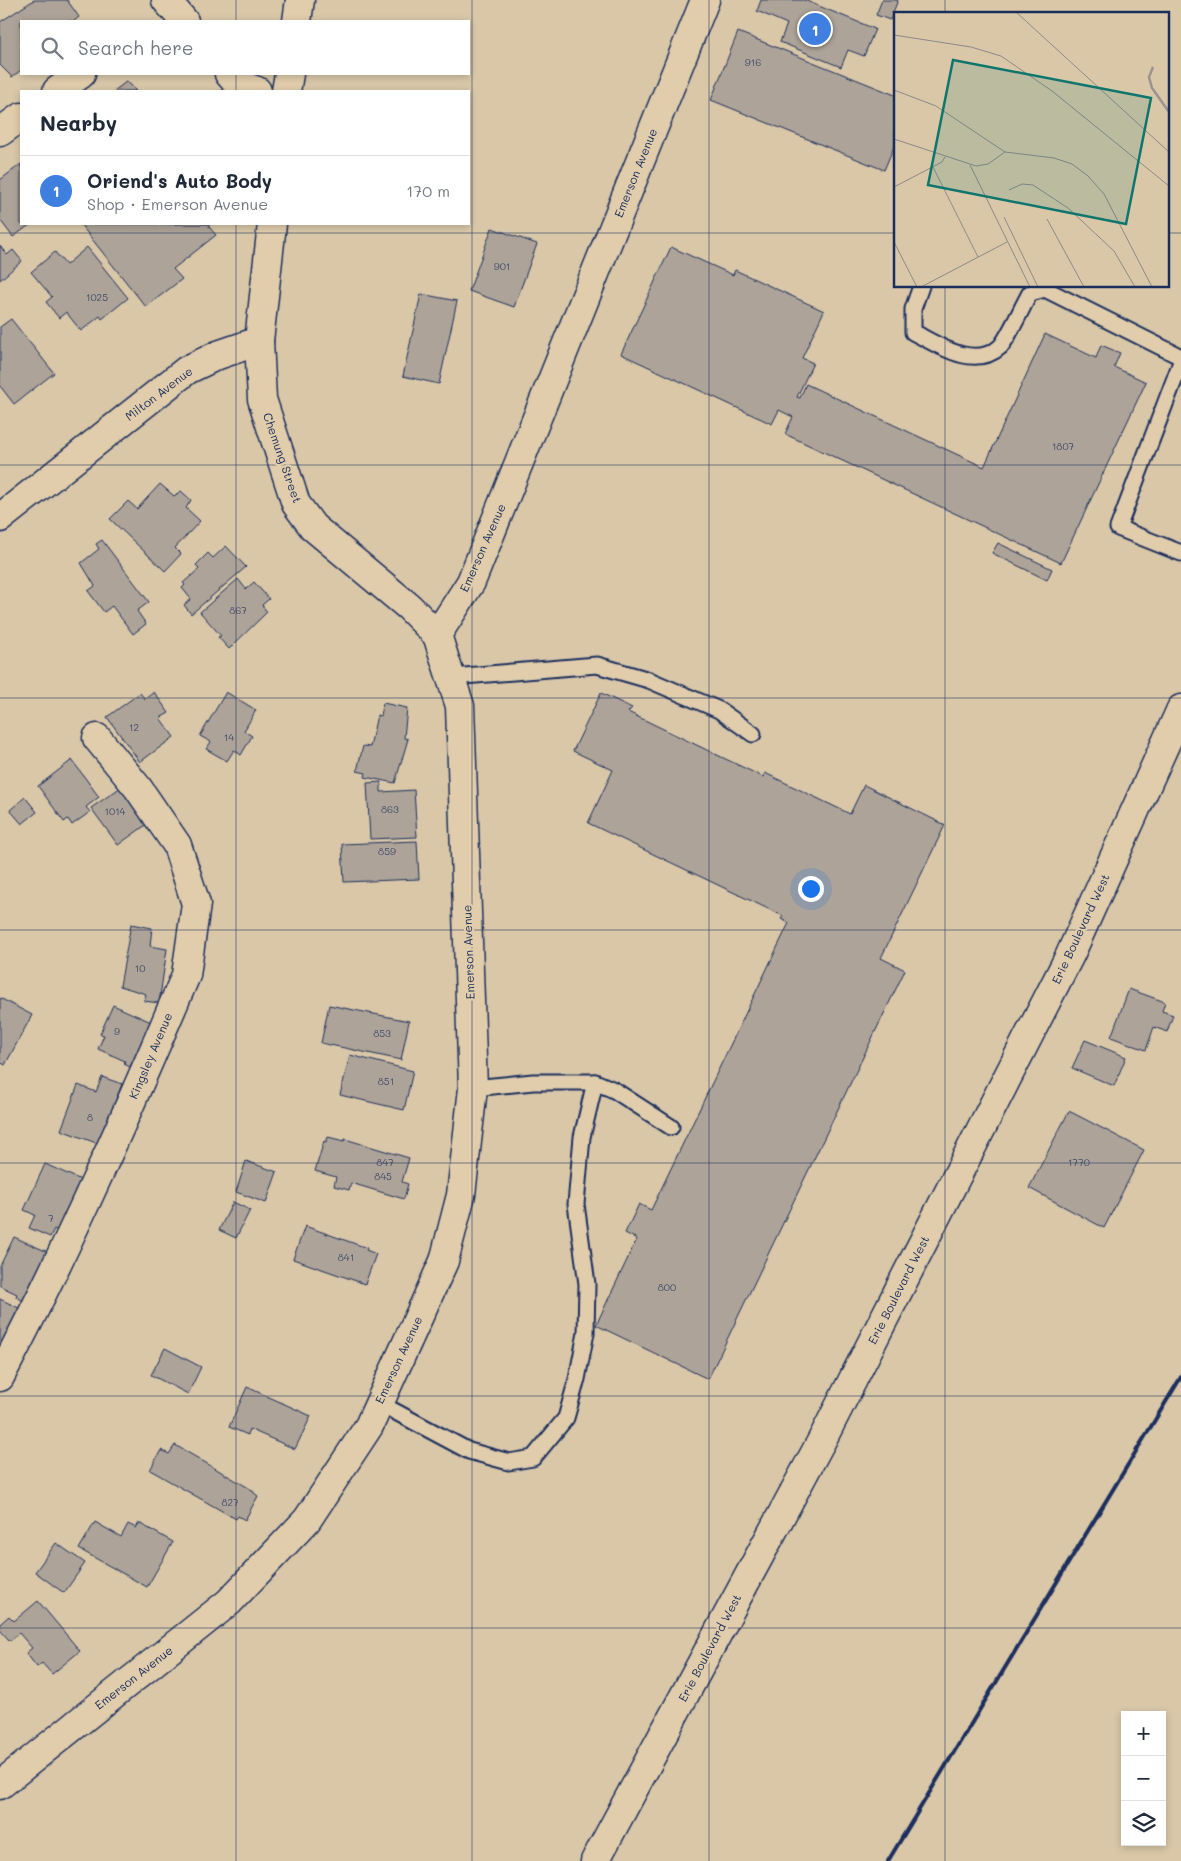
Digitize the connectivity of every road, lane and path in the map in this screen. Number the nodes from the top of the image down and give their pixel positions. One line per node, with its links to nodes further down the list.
1 (300, 0): 3 (street)
2 (705, 0): 19 (street, Emerson Avenue)
3 (297, 20)
4 (80, 75): 7 (street)
5 (230, 75): 8 (street)
6 (289, 75): 9 (street)
7 (58, 90)
8 (254, 90)
9 (286, 90)
10 (20, 118): 11 (street)
11 (0, 132)
12 (272, 225): 14 (street)
13 (920, 288): 15 (lane)
14 (259, 341): 17 (street, Milton Avenue); 19 (street, Chemung Street)
15 (1181, 357)
16 (1181, 362): 18 (lane)
17 (0, 518)
18 (1181, 553)
19 (437, 635): 20 (street, Emerson Avenue)
20 (452, 676): 22 (lane); 25 (street, Emerson Avenue)
21 (1181, 709): 30 (street, Erie Boulevard West)
22 (753, 734)
23 (97, 738): 27 (street, Kingsley Avenue)
24 (595, 1082): 25 (lane); 26 (lane); 28 (lane)
25 (472, 1088): 28 (street, Emerson Avenue)
26 (671, 1127)
27 (0, 1377)
28 (379, 1403): 29 (street, Emerson Avenue)
29 (0, 1785)
30 (595, 1861)

